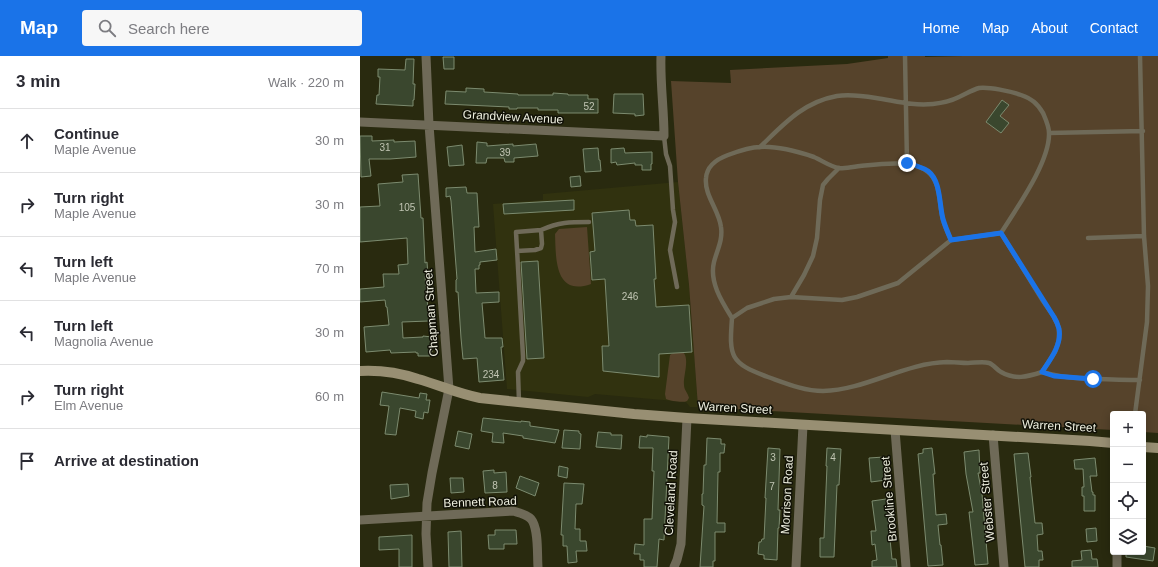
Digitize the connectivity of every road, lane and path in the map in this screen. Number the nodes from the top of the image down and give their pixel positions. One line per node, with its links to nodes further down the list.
1 (426, 56): 7 (street, Chapman Street)
2 (660, 56): 10 (street)
3 (905, 56): 5 (lane)
4 (1140, 56): 8 (lane)
5 (906, 104): 9 (lane); 11 (lane); 12 (lane)
6 (360, 122): 7 (street, Grandview Avenue)
7 (429, 125): 10 (street, Grandview Avenue); 27 (street, Chapman Street)
8 (1142, 131): 9 (lane); 17 (lane)
9 (1050, 133): 16 (lane)
10 (664, 136): 21 (lane)
11 (760, 147): 13 (lane); 23 (lane)
12 (907, 163): 13 (lane); 19 (lane)
13 (839, 168): 22 (lane)
14 (589, 222): 15 (lane)
15 (541, 230): 20 (lane); 20 (lane)
16 (1001, 233): 19 (lane); 25 (lane)
17 (1144, 236): 18 (lane); 26 (lane)
18 (1088, 238)
19 (951, 240): 22 (lane)
20 (517, 251): 28 (lane)
21 (677, 287)
22 (791, 297): 23 (lane)
23 (732, 318): 25 (lane)
24 (360, 371): 27 (street, Warren Street)
25 (1042, 372): 26 (lane)
26 (1140, 380): 29 (lane)
27 (449, 389): 28 (street, Warren Street); 37 (street, Chapman Street)
28 (519, 402): 30 (street, Warren Street)
29 (1135, 411)
30 (687, 418): 31 (street, Warren Street); 42 (street, Cleveland Road)
31 (803, 425): 32 (street, Warren Street); 43 (street, Morrison Road)
32 (895, 430): 33 (street, Warren Street); 44 (street, Brookline Street)
33 (994, 435): 34 (street, Warren Street); 45 (street, Webster Street)
34 (1110, 443)
35 (1146, 447): 36 (street)
36 (1158, 448)
37 (426, 516): 38 (street, Bennett Road); 40 (street, Chapman Street); 41 (street, Bennett Road)
38 (360, 520)
39 (1117, 555): 46 (street)
40 (428, 567)
41 (538, 567)
42 (674, 567)
43 (796, 567)
44 (906, 567)
45 (1004, 567)
46 (1117, 567)

